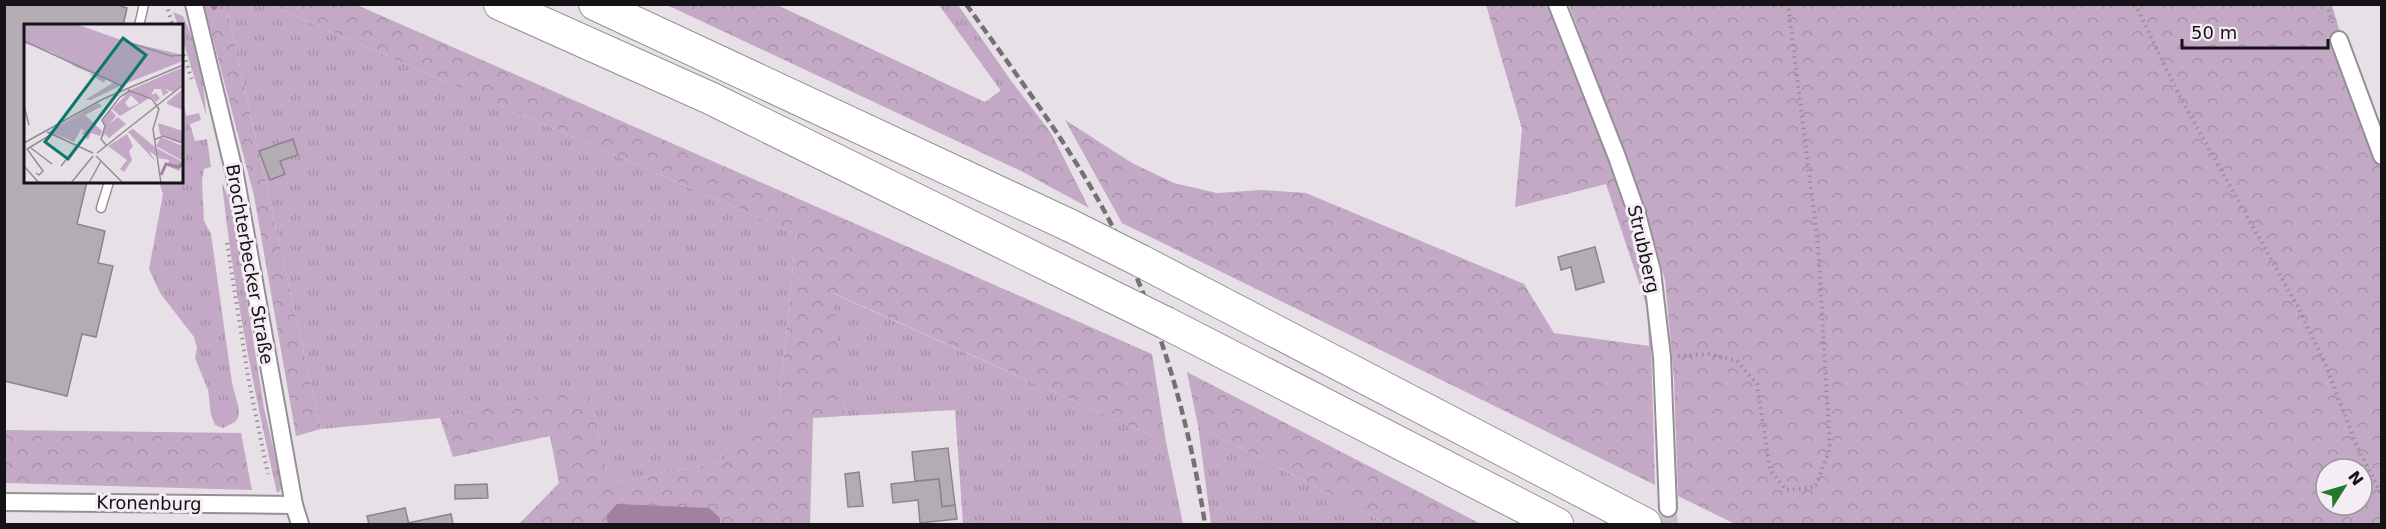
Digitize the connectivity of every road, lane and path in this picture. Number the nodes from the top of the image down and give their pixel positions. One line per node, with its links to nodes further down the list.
1 (144, 4): 9 (lane)
2 (166, 4): 10 (path)
3 (500, 4): 25 (highway, bridge)
4 (594, 4): 23 (highway, bridge)
5 (1557, 4): 18 (street, Strubberg)
6 (1788, 4): 18 (path)
7 (2135, 4): 19 (path)
8 (191, 6): 22 (street, Brochterbecker Straße)
9 (140, 24)
10 (172, 24)
11 (2339, 40): 14 (street)
12 (183, 52): 13 (path)
13 (193, 81)
14 (2382, 156)
15 (109, 183): 16 (lane)
16 (101, 208)
17 (227, 242): 21 (path)
18 (1662, 357): 23 (street, Strubberg)
19 (2382, 496)
20 (4, 502): 21 (street, Kronenburg)
21 (275, 504): 22 (street, Kronenburg)
22 (294, 505): 24 (street, Brochterbecker Straße)
23 (1651, 518)
24 (300, 525)
25 (1557, 525)

